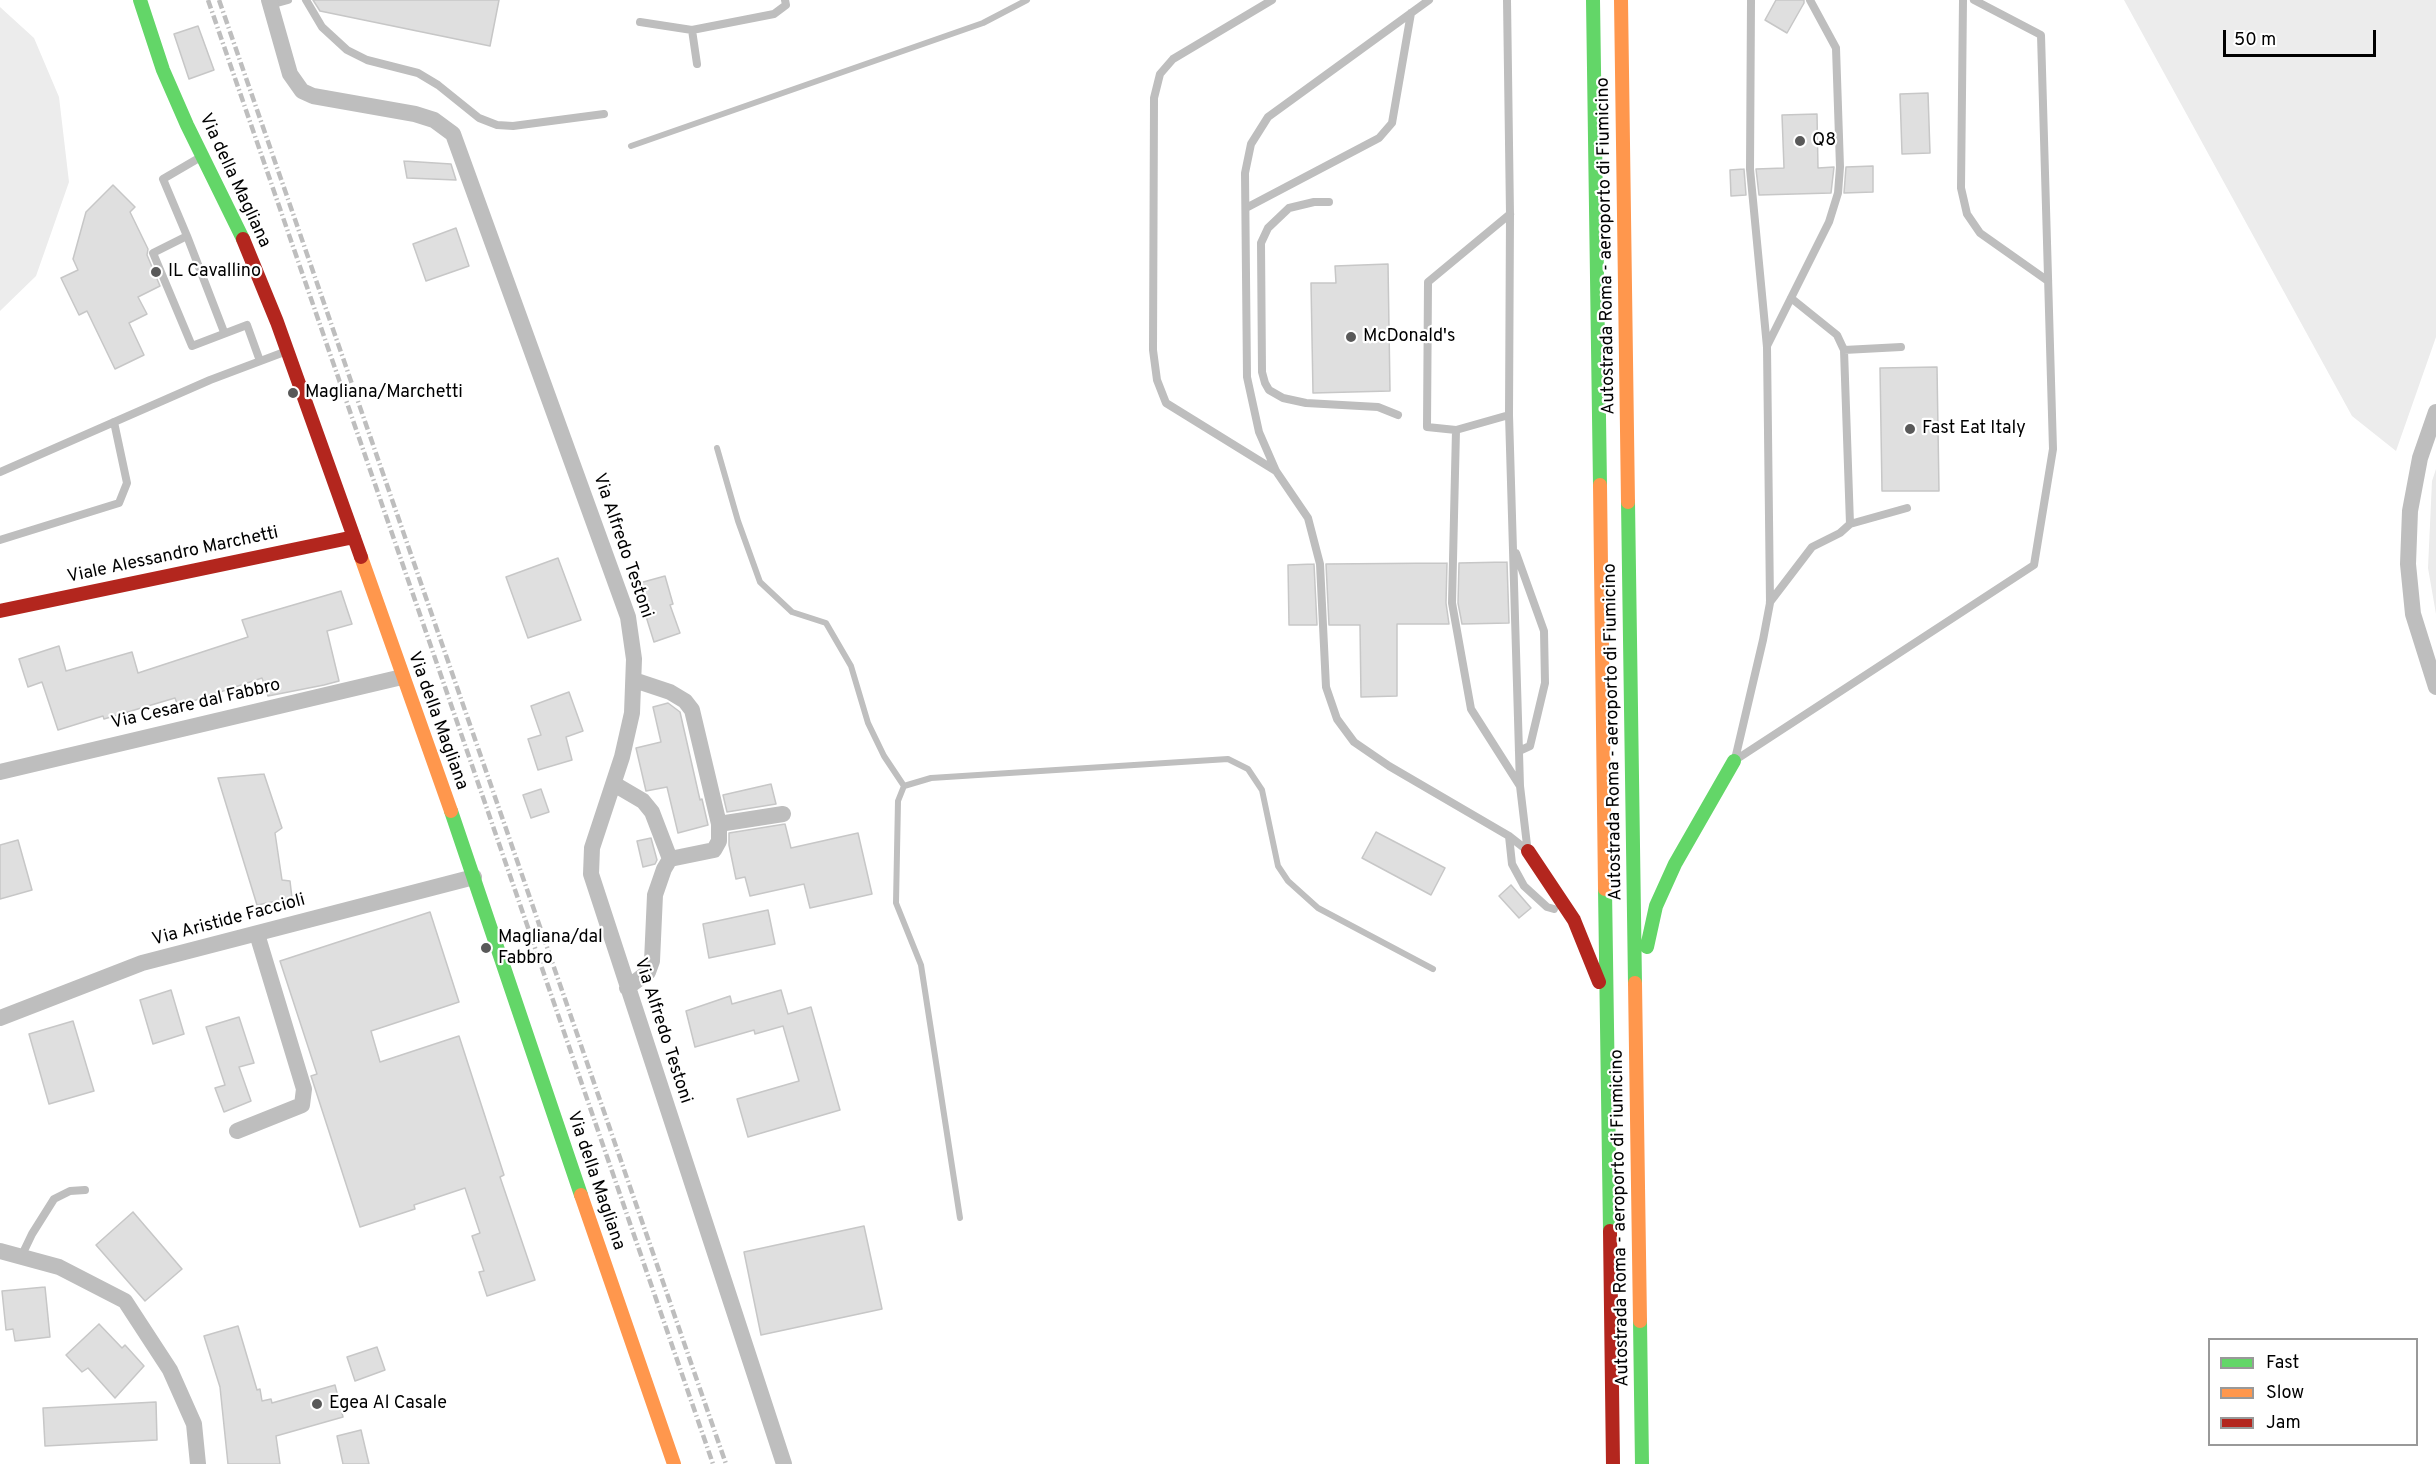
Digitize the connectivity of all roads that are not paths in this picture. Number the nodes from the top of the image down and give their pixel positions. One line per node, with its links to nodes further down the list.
1 (140, 0): 20 (main road, Via della Magliana)
2 (288, 0): 14 (lane)
3 (306, 0): 19 (lane)
4 (785, 0): 17 (lane)
5 (1272, 0): 38 (lane)
6 (1429, 0): 15 (lane)
7 (1507, 0): 23 (lane)
8 (1593, 0): 64 (main road, Autostrada Roma - aeroporto di Fiumicino)
9 (1621, 0): 66 (main road, Autostrada Roma - aeroporto di Fiumicino)
10 (1751, 0): 28 (lane)
11 (1810, 0): 26 (lane)
12 (1963, 0): 25 (lane)
13 (1974, 0): 25 (lane)
14 (269, 3): 48 (street, Via Alfredo Testoni)
15 (1411, 13): 22 (lane); 22 (lane)
16 (640, 21): 17 (lane)
17 (692, 30): 18 (lane)
18 (698, 63)
19 (604, 114)
20 (202, 156): 24 (lane); 31 (main road, Via della Magliana)
21 (1329, 202): 34 (lane)
22 (1246, 208): 38 (lane)
23 (1510, 214): 35 (lane); 37 (lane)
24 (187, 236): 27 (lane); 27 (lane)
25 (2048, 281): 51 (lane)
26 (1791, 298): 28 (lane); 30 (lane)
27 (224, 332): 32 (lane)
28 (1767, 346): 45 (lane)
29 (1901, 347): 30 (lane)
30 (1844, 350): 41 (lane)
31 (287, 351): 32 (lane); 42 (main road, Via della Magliana)
32 (260, 361): 36 (lane)
33 (2436, 412): 49 (street)
34 (1398, 415)
35 (1509, 415): 37 (lane); 44 (lane)
36 (114, 422): 39 (lane); 43 (lane)
37 (1456, 430): 54 (lane)
38 (1276, 471): 57 (lane)
39 (0, 472)
40 (1907, 508): 41 (lane)
41 (1850, 524): 45 (lane)
42 (354, 537): 46 (main road, Viale Alessandro Marchetti); 47 (main road, Via della Magliana)
43 (0, 540)
44 (1513, 544): 50 (lane); 50 (lane)
45 (1770, 603): 51 (lane)
46 (0, 611)
47 (402, 677): 52 (street, Via Cesare dal Fabbro); 60 (main road, Via della Magliana)
48 (634, 680): 53 (street, Via Alfredo Testoni); 56 (street)
49 (2436, 687)
50 (1520, 751): 54 (lane)
51 (1734, 761): 66 (main road)
52 (0, 771)
53 (614, 784): 59 (street); 63 (street, Via Alfredo Testoni)
54 (1520, 786): 58 (lane)
55 (783, 814): 56 (street)
56 (719, 824): 59 (street)
57 (1509, 836): 58 (lane); 61 (lane)
58 (1528, 851): 61 (main road)
59 (670, 859): 63 (street)
60 (474, 877): 62 (street, Via Aristide Faccioli); 72 (main road, Via della Magliana)
61 (1569, 912): 64 (main road)
62 (257, 934): 65 (street, Via Aristide Faccioli); 67 (street)
63 (627, 988): 73 (street, Via Alfredo Testoni)
64 (1607, 1001): 74 (main road, Autostrada Roma - aeroporto di Fiumicino)
65 (0, 1018)
66 (1636, 1022): 75 (main road, Autostrada Roma - aeroporto di Fiumicino)
67 (237, 1131)
68 (85, 1190): 70 (lane)
69 (0, 1251): 70 (street)
70 (21, 1257): 71 (street)
71 (198, 1464)
72 (674, 1464)
73 (784, 1464)
74 (1613, 1464)
75 (1642, 1464)

